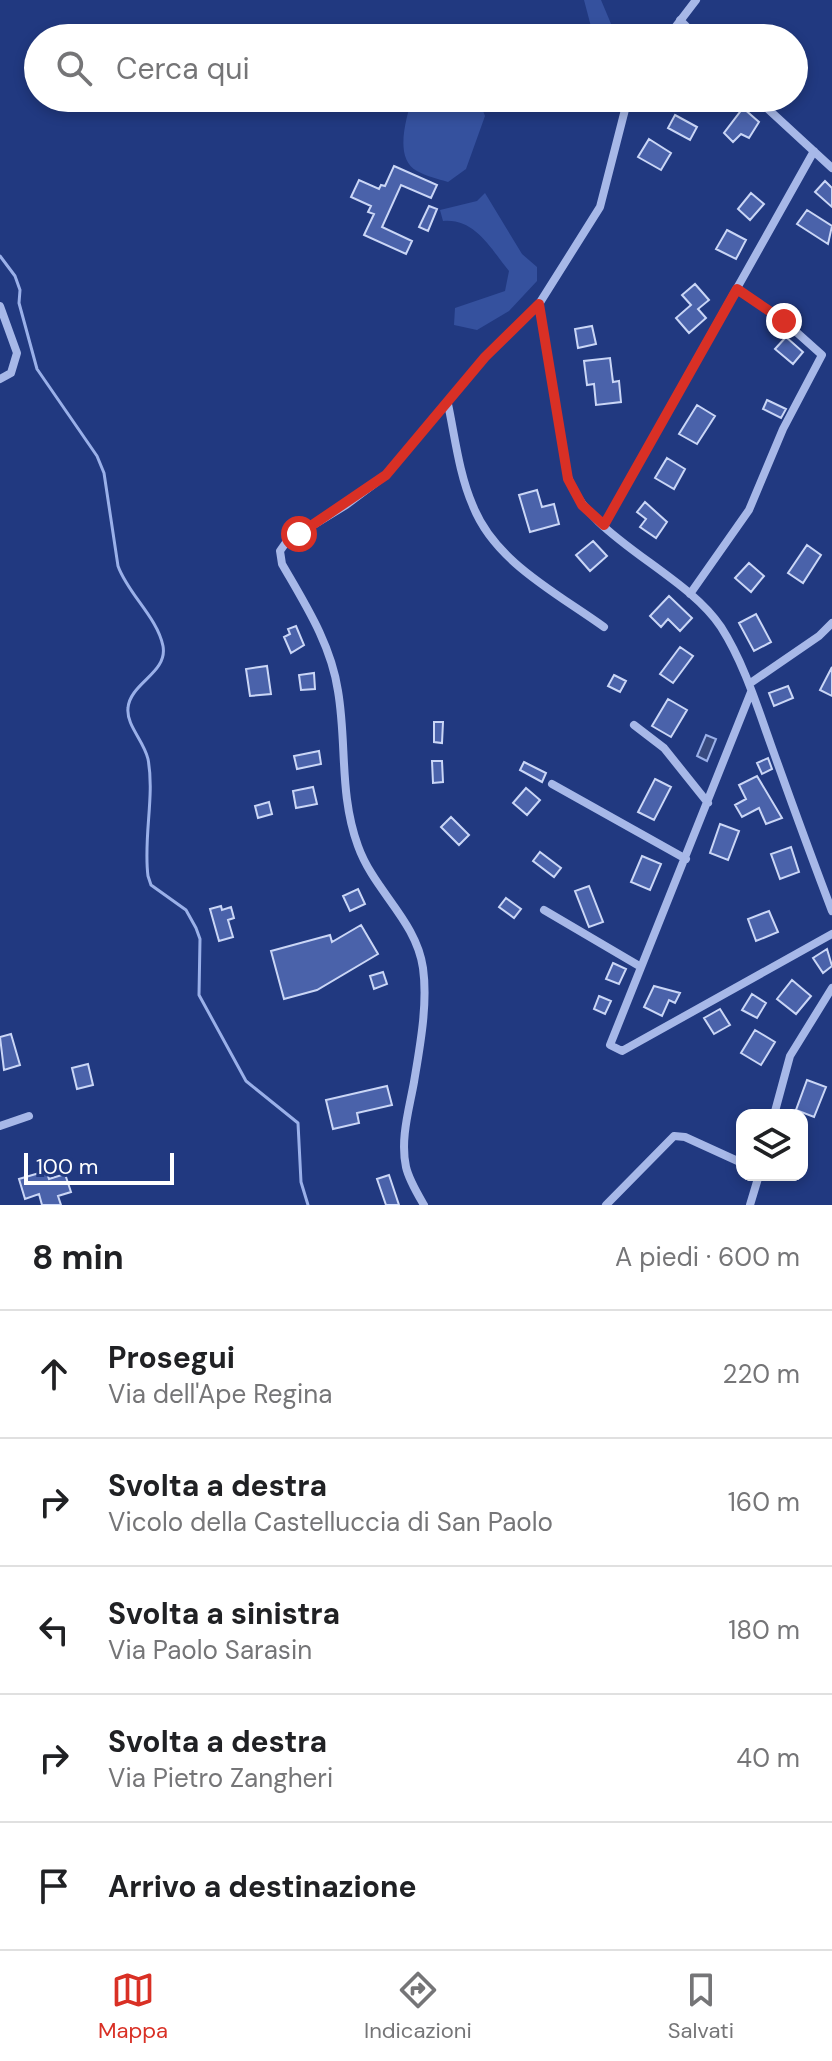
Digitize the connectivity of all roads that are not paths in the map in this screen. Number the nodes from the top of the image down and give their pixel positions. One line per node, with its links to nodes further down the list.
1 (696, 0): 2 (street)
2 (680, 20): 3 (street); 4 (street)
3 (677, 24)
4 (684, 24)
5 (624, 112): 10 (street)
6 (771, 112): 7 (street)
7 (814, 151): 8 (street); 9 (street)
8 (832, 168)
9 (737, 289): 14 (street); 15 (street)
10 (539, 304): 13 (street); 14 (street)
11 (0, 306): 12 (street)
12 (0, 379)
13 (448, 404): 17 (street); 33 (street)
14 (604, 525): 15 (street)
15 (690, 594): 18 (street)
16 (832, 623): 18 (street)
17 (604, 627)
18 (750, 688): 21 (street); 24 (street)
19 (634, 725): 21 (street)
20 (552, 784): 22 (street)
21 (708, 803): 22 (street)
22 (686, 859): 26 (street)
23 (544, 910): 26 (street)
24 (832, 911)
25 (832, 934): 26 (street)
26 (641, 967)
27 (832, 988): 28 (street)
28 (776, 1109)
29 (29, 1116): 30 (street)
30 (0, 1126)
31 (736, 1160): 34 (street)
32 (757, 1181): 35 (street)
33 (424, 1205)
34 (606, 1205)
35 (750, 1205)

